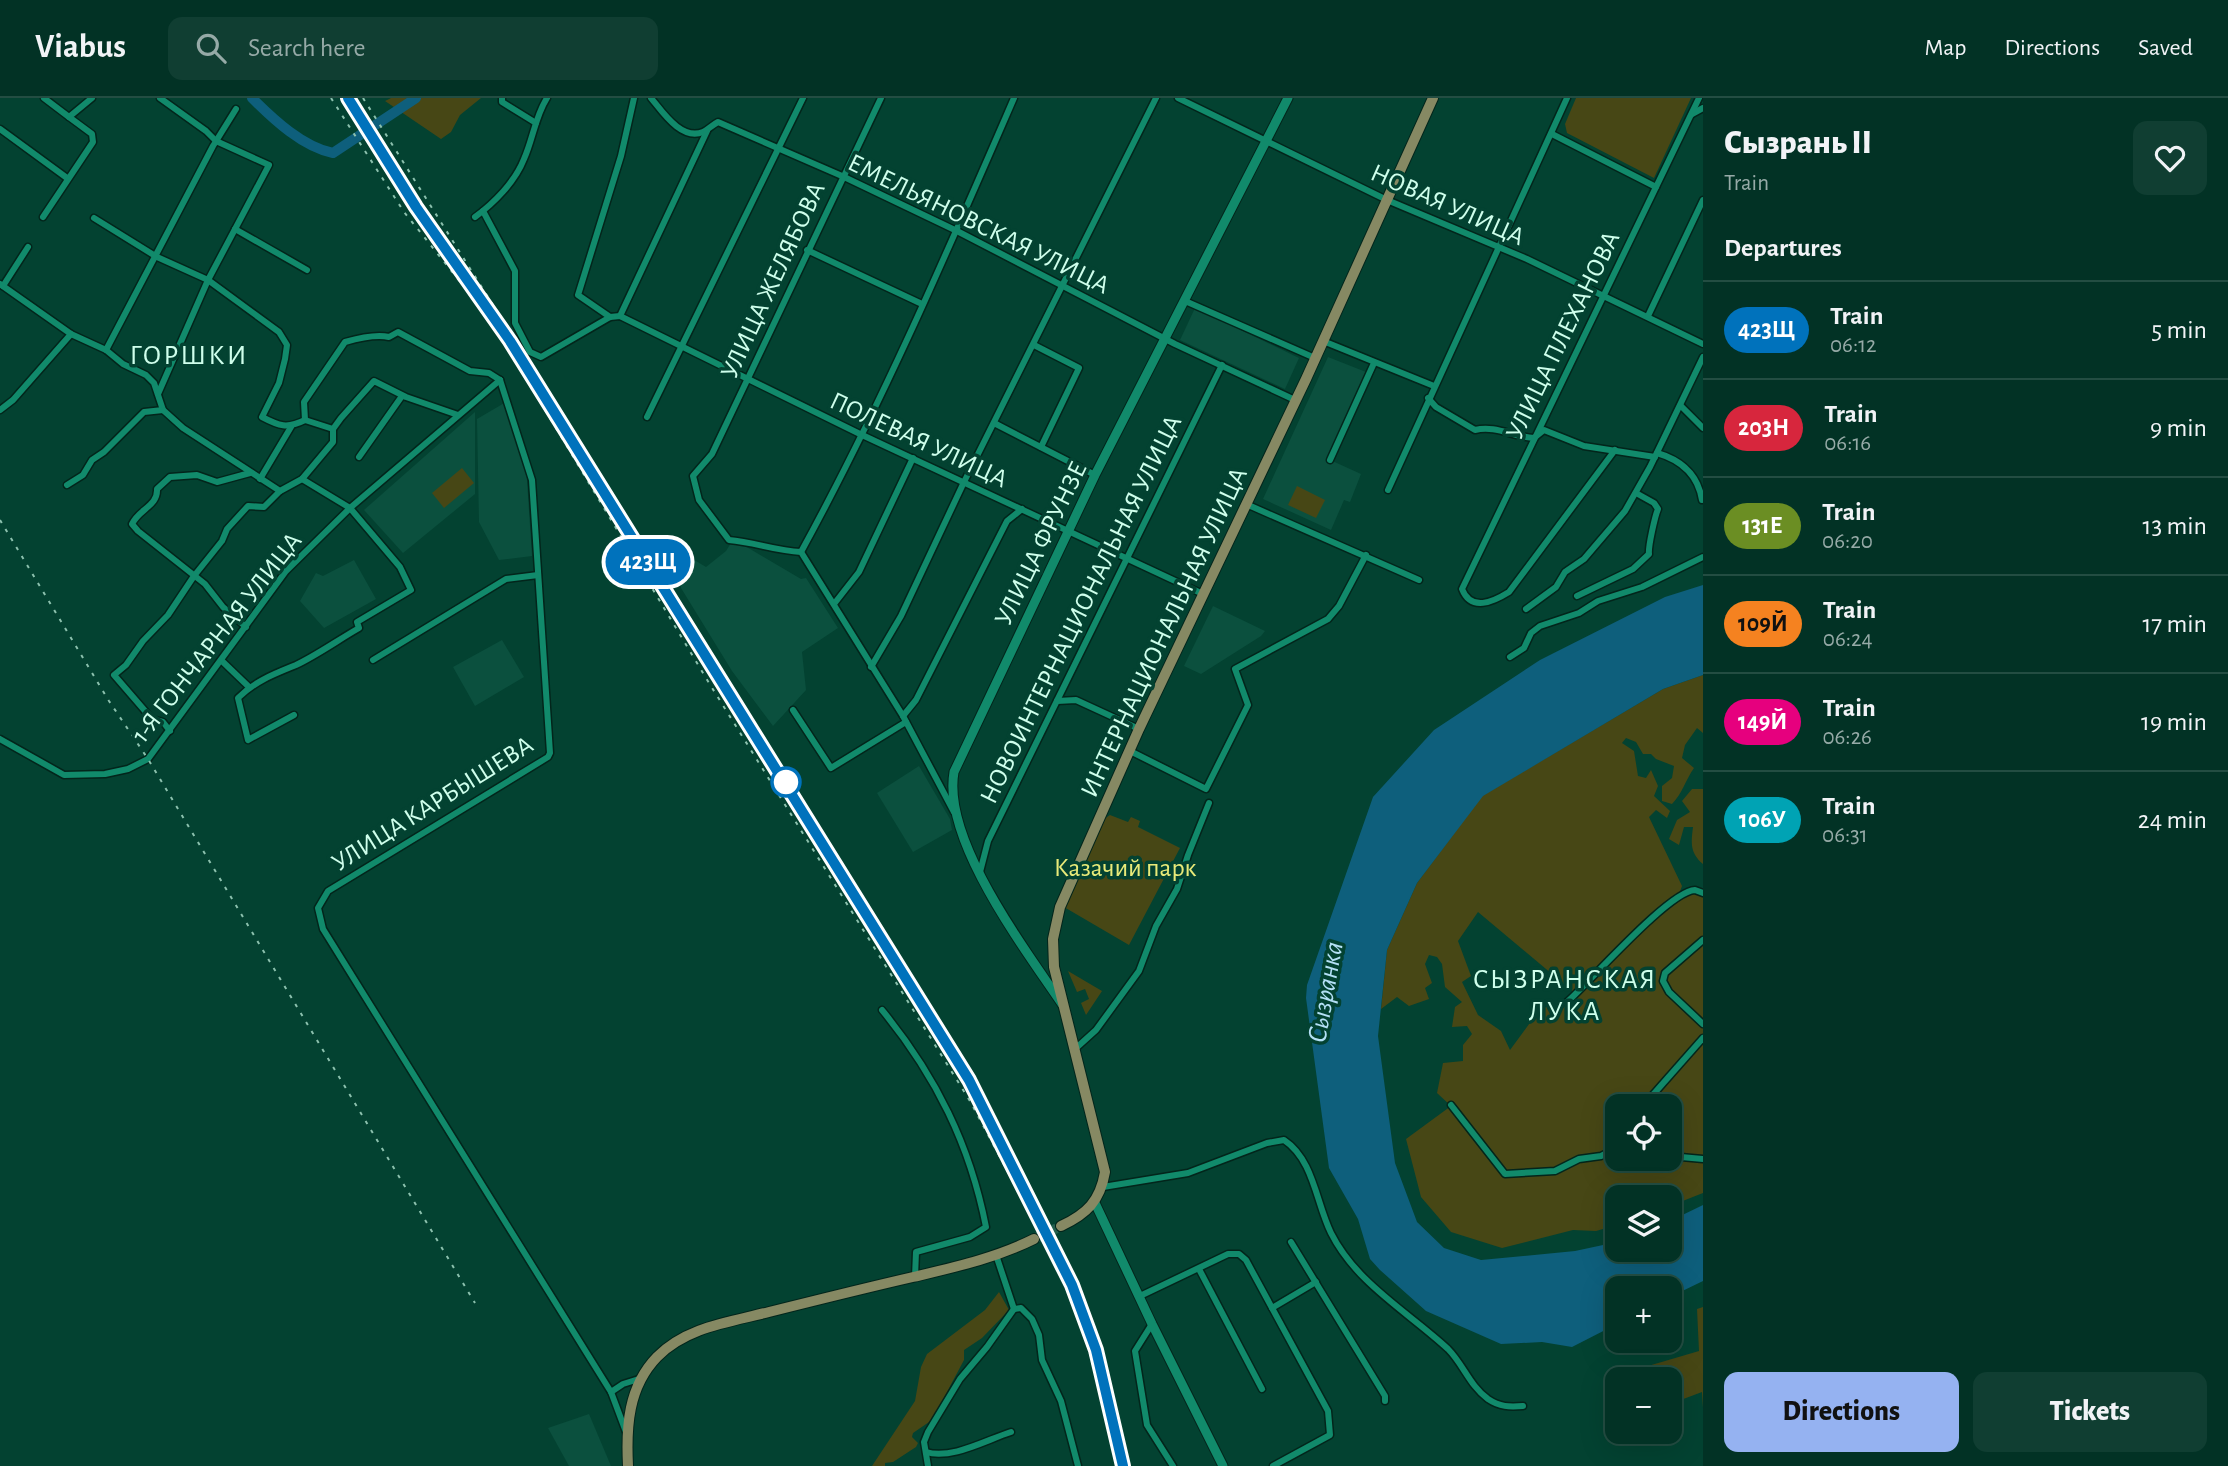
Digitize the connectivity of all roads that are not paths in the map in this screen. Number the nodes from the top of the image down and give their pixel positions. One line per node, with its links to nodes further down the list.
1 (44, 98): 20 (street)
2 (92, 98): 20 (street)
3 (160, 98): 25 (street)
4 (502, 98): 21 (street)
5 (547, 98): 21 (street)
6 (634, 98): 52 (street)
7 (651, 98): 22 (street, ЕМЕЛЬЯНОВСКАЯ УЛИЦА)
8 (803, 98): 27 (street)
9 (881, 98): 28 (street, УЛИЦА ЖЕЛЯБОВА)
10 (1014, 98): 38 (street)
11 (1156, 98): 46 (street)
12 (1178, 98): 26 (street, НОВАЯ УЛИЦА)
13 (1287, 98): 26 (street, УЛИЦА ФРУНЗЕ)
14 (1433, 98): 31 (main road, ИНТЕРНАЦИОНАЛЬНАЯ УЛИЦА)
15 (1567, 98): 24 (street)
16 (1699, 98): 19 (street, УЛИЦА ПЛЕХАНОВА)
17 (1703, 108): 19 (street)
18 (236, 109): 25 (street)
19 (1691, 116): 30 (street, УЛИЦА ПЛЕХАНОВА)
20 (69, 117): 29 (street)
21 (536, 122): 33 (street)
22 (710, 126): 27 (street, ЕМЕЛЬЯНОВСКАЯ УЛИЦА); 50 (street)
23 (0, 129): 29 (street)
24 (1552, 134): 30 (street); 40 (street)
25 (216, 141): 37 (street); 42 (street)
26 (1266, 142): 31 (street, НОВАЯ УЛИЦА); 48 (street, УЛИЦА ФРУНЗЕ)
27 (777, 148): 28 (street, ЕМЕЛЬЯНОВСКАЯ УЛИЦА); 58 (street)
28 (842, 176): 38 (street, ЕМЕЛЬЯНОВСКАЯ УЛИЦА); 41 (street, УЛИЦА ЖЕЛЯБОВА)
29 (67, 178): 34 (street)
30 (1656, 187): 47 (street, УЛИЦА ПЛЕХАНОВА)
31 (1387, 200): 40 (street, НОВАЯ УЛИЦА); 55 (main road, ИНТЕРНАЦИОНАЛЬНАЯ УЛИЦА)
32 (1703, 200): 51 (street)
33 (483, 211): 35 (street); 52 (street)
34 (43, 217)
35 (475, 217)
36 (94, 218): 42 (street)
37 (235, 229): 43 (street); 44 (street)
38 (957, 231): 46 (street, ЕМЕЛЬЯНОВСКАЯ УЛИЦА); 49 (street)
39 (28, 247): 45 (street)
40 (1500, 247): 47 (street, НОВАЯ УЛИЦА); 67 (street)
41 (807, 250): 49 (street); 65 (street, УЛИЦА ЖЕЛЯБОВА)
42 (157, 257): 44 (street); 59 (street)
43 (306, 270)
44 (208, 280): 68 (street); 79 (street)
45 (1, 285): 53 (street)
46 (1063, 285): 54 (street, ЕМЕЛЬЯНОВСКАЯ УЛИЦА); 57 (street)
47 (1603, 295): 51 (street, НОВАЯ УЛИЦА); 83 (street, УЛИЦА ПЛЕХАНОВА)
48 (1185, 300): 54 (street, УЛИЦА ФРУНЗЕ); 61 (street)
49 (922, 304): 82 (street)
50 (620, 316): 52 (street); 58 (street, ПОЛЕВАЯ УЛИЦА)
51 (1648, 316): 56 (street, НОВАЯ УЛИЦА)
52 (610, 317)
53 (71, 334): 59 (street); 73 (street)
54 (1166, 338): 63 (street, ЕМЕЛЬЯНОВСКАЯ УЛИЦА); 91 (street, УЛИЦА ФРУНЗЕ)
55 (1323, 341): 61 (main road, ИНТЕРНАЦИОНАЛЬНАЯ УЛИЦА); 62 (street)
56 (1703, 344)
57 (1034, 345): 78 (street); 84 (street)
58 (683, 347): 65 (street, ПОЛЕВАЯ УЛИЦА); 76 (street)
59 (106, 350): 68 (street)
60 (1703, 357): 64 (street)
61 (1315, 358): 71 (main road, ИНТЕРНАЦИОНАЛЬНАЯ УЛИЦА)
62 (1374, 363): 67 (street); 89 (street)
63 (1222, 365): 71 (street, ЕМЕЛЬЯНОВСКАЯ УЛИЦА); 107 (street, НОВОИНТЕРНАЦИОНАЛЬНАЯ УЛИЦА)
64 (1701, 369): 72 (street)
65 (747, 378): 82 (street, ПОЛЕВАЯ УЛИЦА); 104 (street, УЛИЦА ЖЕЛЯБОВА)
66 (500, 380): 75 (street, 1-Я ГОНЧАРНАЯ УЛИЦА); 77 (street); 108 (street, УЛИЦА КАРБЫШЕВА)
67 (1434, 386): 70 (street)
68 (158, 396): 74 (street)
69 (402, 396): 75 (street); 81 (street); 87 (street)
70 (1428, 398): 83 (street); 96 (street)
71 (1296, 400): 100 (main road, ИНТЕРНАЦИОНАЛЬНАЯ УЛИЦА)
72 (1681, 406): 80 (street); 86 (street)
73 (0, 410)
74 (163, 410): 90 (street); 95 (street)
75 (458, 415): 101 (street, 1-Я ГОНЧАРНАЯ УЛИЦА)
76 (647, 418)
77 (304, 420): 79 (street); 81 (street)
78 (994, 423): 84 (street); 94 (street)
79 (291, 427): 93 (street)
80 (1703, 428)
81 (333, 429): 92 (street)
82 (860, 434): 88 (street, ПОЛЕВАЯ УЛИЦА); 104 (street)
83 (1534, 438): 85 (street); 85 (street, УЛИЦА ПЛЕХАНОВА)
84 (1041, 447): 91 (street)
85 (1615, 450): 86 (street)
86 (1656, 455): 98 (street); 99 (street)
87 (359, 457)
88 (913, 458): 94 (street, ПОЛЕВАЯ УЛИЦА); 113 (street)
89 (1330, 460)
90 (250, 473): 93 (street); 109 (street)
91 (1095, 475): 103 (street, УЛИЦА ФРУНЗЕ)
92 (302, 479): 97 (street); 101 (street)
93 (260, 480): 97 (street)
94 (964, 482): 102 (street, ПОЛЕВАЯ УЛИЦА); 119 (street)
95 (67, 485)
96 (1388, 490)
97 (280, 491): 109 (street)
98 (1636, 493): 112 (street); 114 (street)
99 (1702, 500)
100 (1245, 504): 105 (street); 111 (main road, ИНТЕРНАЦИОНАЛЬНАЯ УЛИЦА)
101 (350, 508): 115 (street, 1-Я ГОНЧАРНАЯ УЛИЦА); 120 (street)
102 (1022, 509): 103 (street, ПОЛЕВАЯ УЛИЦА); 124 (street)
103 (1069, 531): 107 (street, ПОЛЕВАЯ УЛИЦА); 130 (street, УЛИЦА ФРУНЗЕ)
104 (801, 552): 113 (street)
105 (1366, 555): 110 (street); 128 (street)
106 (1703, 557): 116 (street)
107 (1127, 559): 111 (street, ПОЛЕВАЯ УЛИЦА); 121 (street, НОВОИНТЕРНАЦИОНАЛЬНАЯ УЛИЦА)
108 (538, 575): 117 (street); 162 (street, УЛИЦА КАРБЫШЕВА)
109 (194, 576): 115 (street); 126 (street)
110 (1419, 580)
111 (1203, 594): 125 (main road, ИНТЕРНАЦИОНАЛЬНАЯ УЛИЦА)
112 (1577, 596)
113 (834, 604): 119 (street)
114 (1526, 610)
115 (246, 627): 118 (street, 1-Я ГОНЧАРНАЯ УЛИЦА)
116 (1510, 657)
117 (373, 660)
118 (222, 661): 120 (street); 126 (street, 1-Я ГОНЧАРНАЯ УЛИЦА)
119 (871, 667): 124 (street)
120 (248, 687): 123 (street)
121 (1057, 701): 125 (street); 131 (street, НОВОИНТЕРНАЦИОНАЛЬНАЯ УЛИЦА)
122 (793, 710): 124 (street)
123 (293, 715)
124 (904, 719): 130 (street)
125 (1139, 729): 128 (main road, ИНТЕРНАЦИОНАЛЬНАЯ УЛИЦА)
126 (170, 731): 127 (street, 1-Я ГОНЧАРНАЯ УЛИЦА)
127 (0, 739)
128 (1130, 751): 134 (main road, ИНТЕРНАЦИОНАЛЬНАЯ УЛИЦА)
129 (1209, 803): 141 (street)
130 (957, 817): 131 (street, УЛИЦА ФРУНЗЕ)
131 (980, 872): 135 (street, УЛИЦА ФРУНЗЕ)
132 (1703, 893): 136 (street)
133 (1703, 940): 139 (street)
134 (1054, 967): 135 (street); 137 (main road, ИНТЕРНАЦИОНАЛЬНАЯ УЛИЦА)
135 (1041, 972): 137 (street, УЛИЦА ФРУНЗЕ)
136 (1567, 1002)
137 (1064, 1007): 141 (main road, ИНТЕРНАЦИОНАЛЬНАЯ УЛИЦА)
138 (882, 1010): 154 (street)
139 (1703, 1024)
140 (1703, 1038): 142 (street)
141 (1075, 1049): 147 (main road, ИНТЕРНАЦИОНАЛЬНАЯ УЛИЦА)
142 (1654, 1094)
143 (1451, 1105): 144 (street)
144 (1605, 1155)
145 (1682, 1157): 146 (street)
146 (1703, 1158)
147 (1103, 1187): 148 (main road, ИНТЕРНАЦИОНАЛЬНАЯ УЛИЦА); 164 (street)
148 (1095, 1203): 149 (main road); 156 (street)
149 (1061, 1226)
150 (1034, 1239): 152 (main road)
151 (1291, 1242): 155 (street)
152 (996, 1255): 154 (main road); 158 (street)
153 (1199, 1269): 156 (street); 157 (street); 161 (street)
154 (915, 1277): 160 (main road)
155 (1316, 1282): 157 (street); 163 (street)
156 (1140, 1296): 159 (street)
157 (1272, 1308): 173 (street)
158 (1014, 1309): 167 (street); 170 (street)
159 (1152, 1324): 171 (street); 172 (street)
160 (642, 1378): 162 (street); 166 (main road)
161 (1262, 1390)
162 (611, 1392): 166 (street)
163 (1385, 1401)
164 (1523, 1406)
165 (1011, 1432): 167 (street)
166 (626, 1433): 168 (main road)
167 (926, 1452): 169 (street)
168 (628, 1466)
169 (928, 1466)
170 (1078, 1466)
171 (1173, 1466)
172 (1223, 1466)
173 (1273, 1466)

